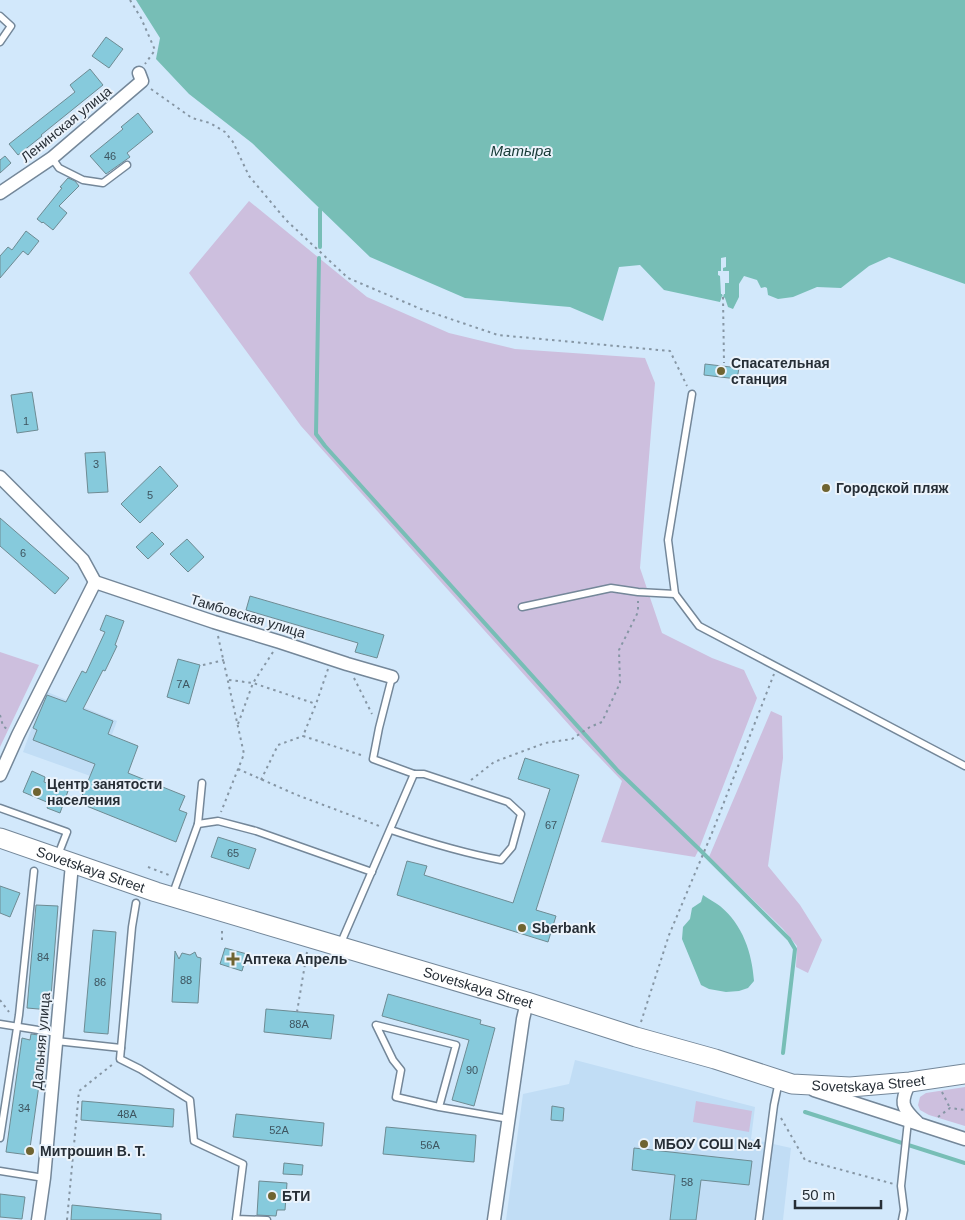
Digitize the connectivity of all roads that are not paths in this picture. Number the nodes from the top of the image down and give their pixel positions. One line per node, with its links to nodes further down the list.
1 (0, 16): 2 (lane)
2 (0, 42)
3 (139, 73): 4 (street, Ленинская улица)
4 (52, 158): 5 (lane); 6 (street, Ленинская улица)
5 (127, 165)
6 (0, 193)
7 (692, 394): 10 (lane)
8 (0, 477): 9 (street)
9 (94, 582): 12 (street, Тамбовская улица); 15 (street)
10 (674, 594): 11 (lane); 13 (lane)
11 (522, 607)
12 (392, 677): 14 (lane)
13 (965, 766)
14 (414, 774): 19 (lane); 19 (lane)
15 (0, 775)
16 (202, 783): 18 (lane)
17 (0, 808): 21 (lane)
18 (198, 824): 23 (lane); 24 (lane)
19 (391, 830): 23 (lane)
20 (0, 838): 21 (main road, Sovetskaya Street)
21 (64, 861): 24 (main road, Sovetskaya Street); 30 (street, Дальняя улица)
22 (34, 871): 29 (lane)
23 (372, 872): 26 (lane)
24 (172, 897): 26 (main road, Sovetskaya Street)
25 (136, 903): 31 (lane)
26 (339, 946): 27 (main road, Sovetskaya Street)
27 (527, 1002): 33 (main road, Sovetskaya Street); 36 (street)
28 (0, 1024): 29 (lane)
29 (17, 1027): 30 (lane); 38 (lane)
30 (57, 1037): 31 (lane); 41 (street, Дальняя улица)
31 (121, 1048): 43 (lane)
32 (965, 1074): 34 (main road, Sovetskaya Street)
33 (786, 1082): 34 (main road, Sovetskaya Street); 37 (street); 45 (lane)
34 (910, 1082): 37 (street)
35 (439, 1107): 35 (lane); 36 (lane)
36 (509, 1119): 44 (street)
37 (913, 1123): 39 (street); 46 (lane)
38 (0, 1138)
39 (965, 1139)
40 (0, 1172): 41 (lane)
41 (44, 1178): 42 (street, Дальняя улица)
42 (38, 1220)
43 (267, 1220)
44 (494, 1220)
45 (759, 1220)
46 (902, 1220)

